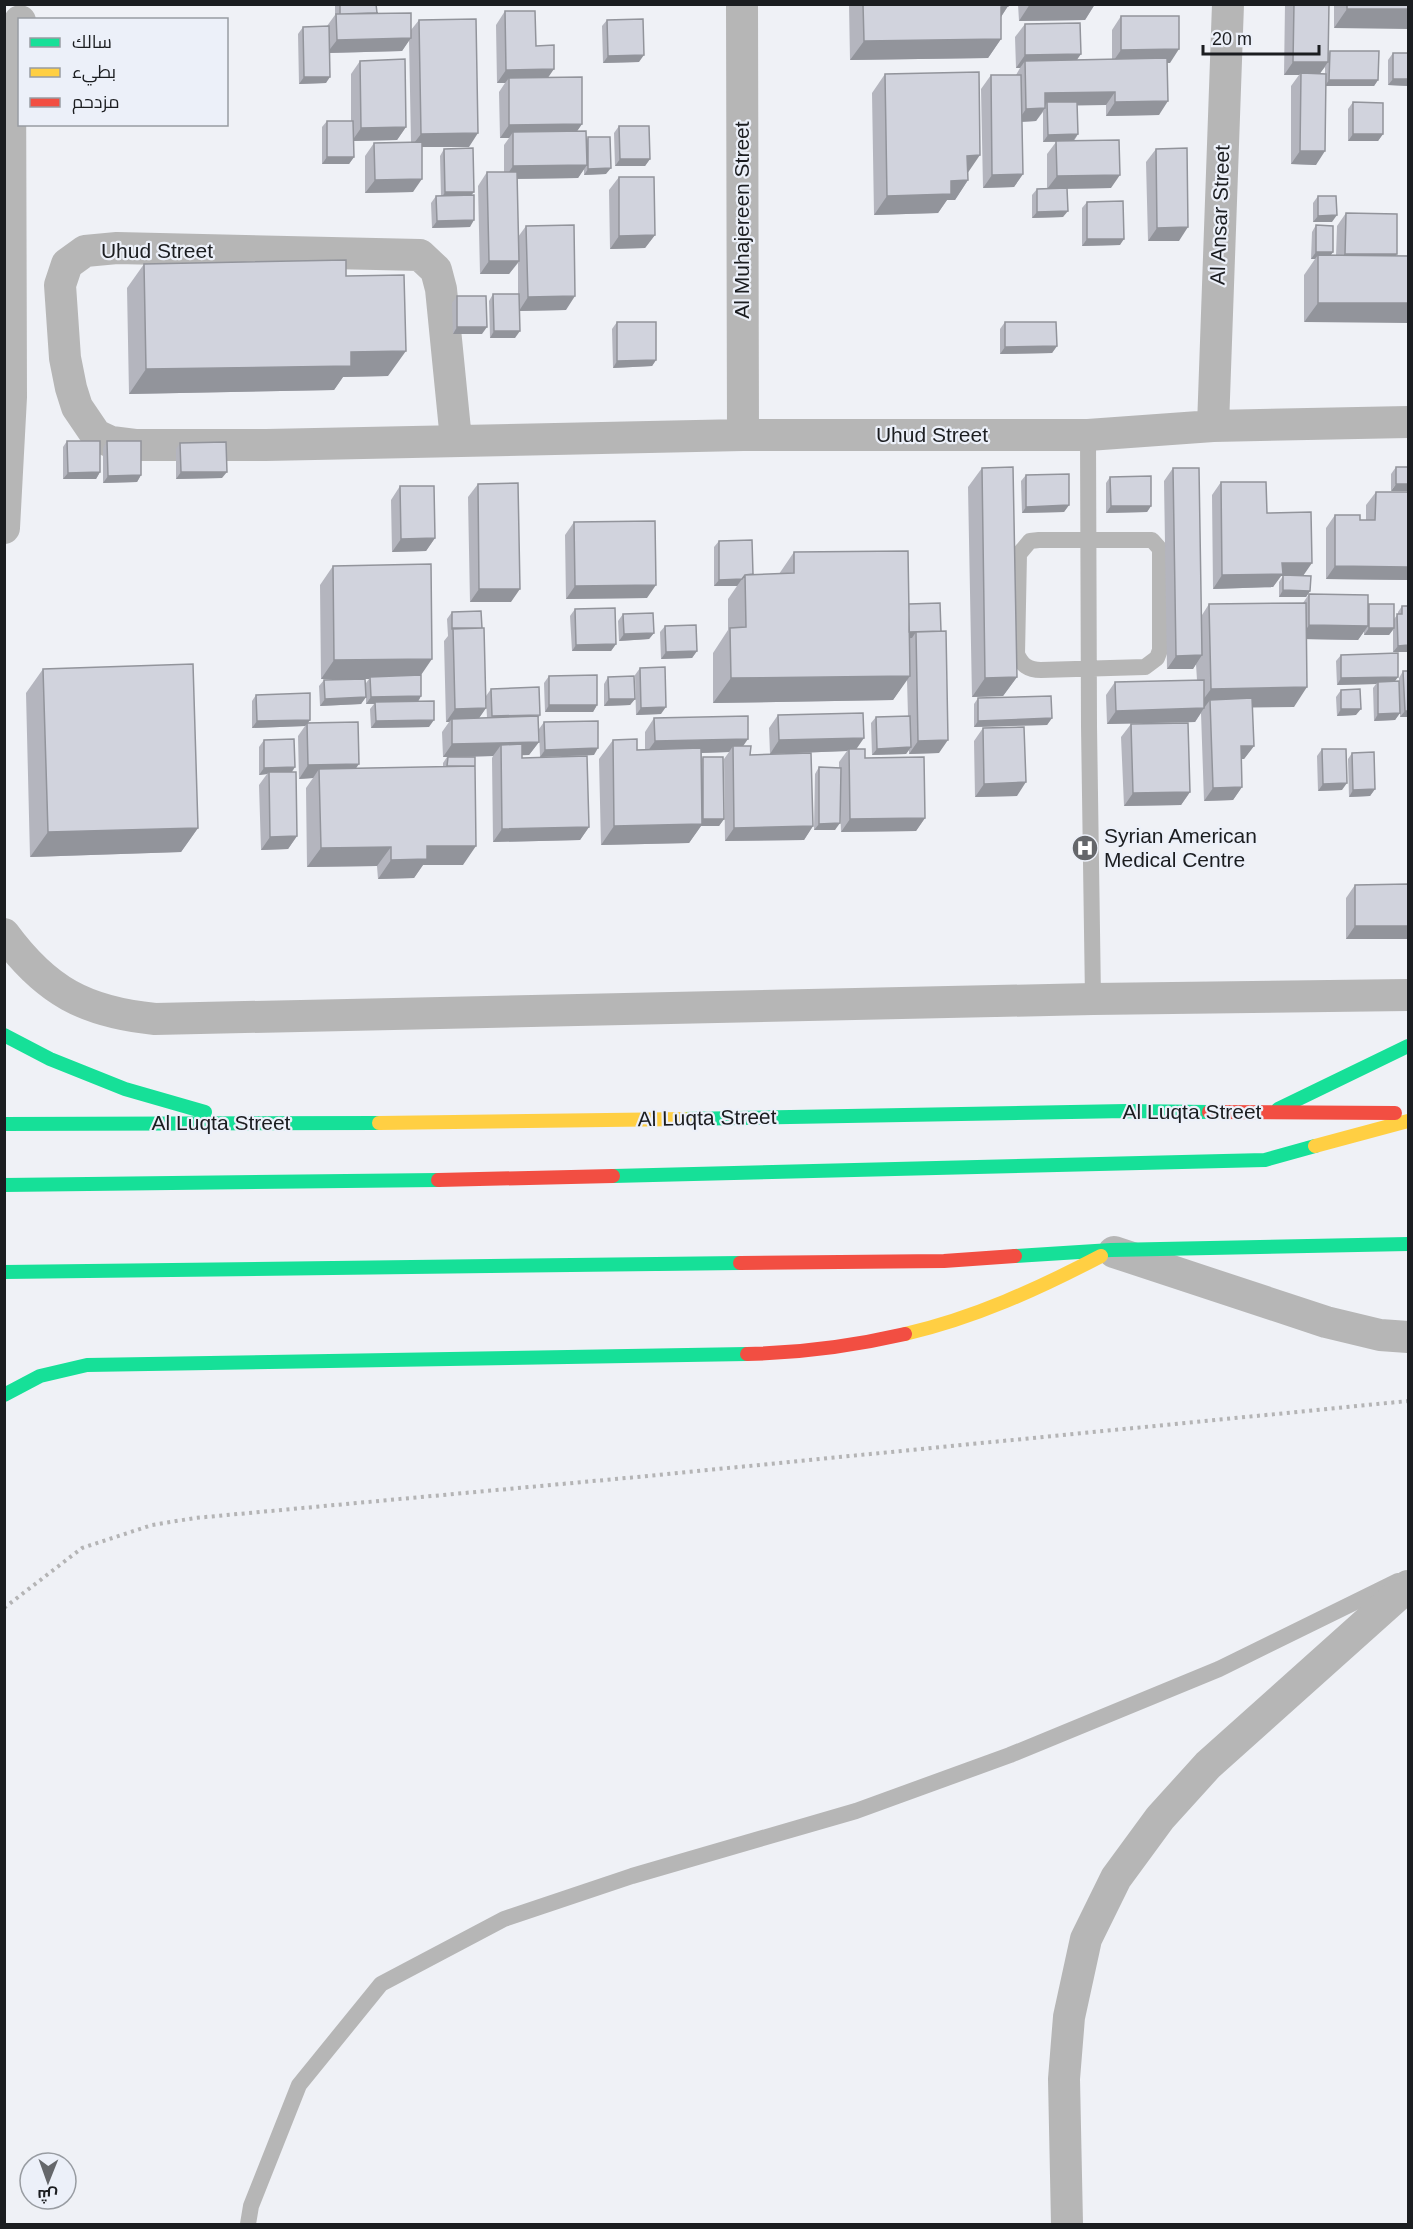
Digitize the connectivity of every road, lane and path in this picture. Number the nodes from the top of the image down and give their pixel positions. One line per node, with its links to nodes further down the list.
1 (28, 4): 4 (street)
2 (742, 4): 8 (street, Al Muhajereen Street)
3 (1228, 4): 7 (street, Al Ansar Street)
4 (21, 18)
5 (18, 24): 11 (street)
6 (1408, 422): 7 (street, Uhud Street)
7 (1213, 426): 9 (street, Uhud Street)
8 (743, 435): 9 (street, Uhud Street); 10 (street, Uhud Street)
9 (1088, 435): 12 (lane)
10 (456, 440): 10 (street, Uhud Street)
11 (4, 528)
12 (1088, 540): 13 (lane); 13 (lane); 13 (lane)
13 (1090, 668): 16 (lane)
14 (4, 934): 16 (street)
15 (1408, 995): 16 (street)
16 (1093, 999)
17 (4, 1035): 22 (main road)
18 (1408, 1046): 19 (main road)
19 (1272, 1112): 20 (main road, Al Luqta Street); 22 (main road, Al Luqta Street)
20 (1408, 1114)
21 (1408, 1121): 24 (main road)
22 (238, 1122): 23 (main road, Al Luqta Street)
23 (4, 1124)
24 (4, 1185)
25 (1408, 1244): 26 (main road)
26 (1111, 1250): 27 (main road); 28 (street); 29 (main road)
27 (4, 1272)
28 (1408, 1337)
29 (4, 1395)
30 (1408, 1401): 33 (path)
31 (1408, 1576): 34 (lane)
32 (1408, 1586): 35 (street)
33 (4, 1608)
34 (248, 2224)
35 (1067, 2224)

